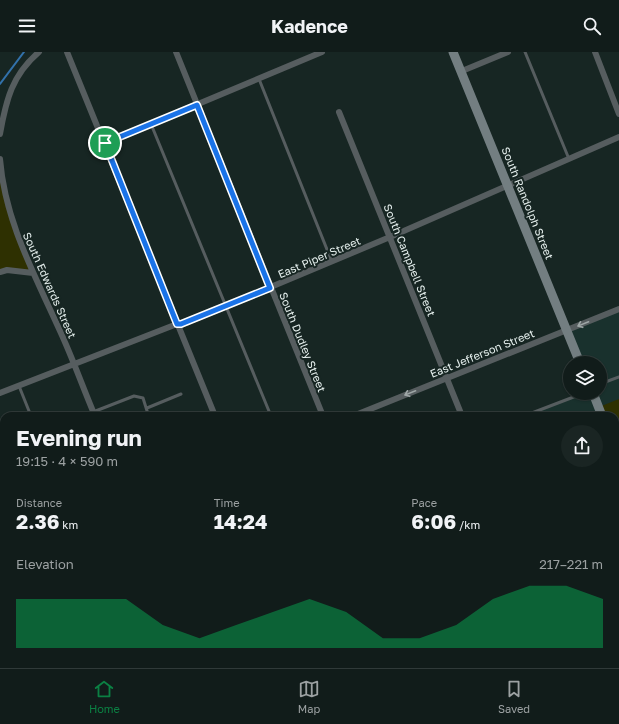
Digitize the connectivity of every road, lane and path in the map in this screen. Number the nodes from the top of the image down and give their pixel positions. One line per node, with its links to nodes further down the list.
1 (40, 52): 15 (street)
2 (67, 52): 17 (street)
3 (176, 52): 11 (street, South Dudley Street)
4 (453, 52): 9 (street, South Randolph Street)
5 (508, 52): 9 (street)
6 (525, 52): 19 (lane)
7 (595, 52): 13 (street)
8 (318, 53): 10 (street)
9 (462, 71): 20 (street, South Randolph Street)
10 (258, 79): 11 (street); 22 (lane)
11 (197, 105): 14 (street); 25 (street, South Dudley Street)
12 (339, 112): 21 (street, South Campbell Street)
13 (619, 114)
14 (152, 124): 17 (street); 26 (lane)
15 (0, 134)
16 (619, 137): 19 (street, East Piper Street)
17 (105, 143): 28 (street)
18 (0, 159): 24 (street, South Edwards Street)
19 (569, 159): 20 (street, East Piper Street)
20 (508, 186): 21 (street, East Piper Street); 29 (street, South Randolph Street)
21 (390, 237): 22 (street, East Piper Street); 33 (street, South Campbell Street)
22 (332, 262): 25 (street, East Piper Street)
23 (0, 272): 24 (street)
24 (33, 273): 31 (street, South Edwards Street)
25 (270, 288): 26 (street, East Piper Street); 47 (street, South Dudley Street)
26 (226, 306): 28 (street, East Piper Street); 46 (lane)
27 (619, 309): 29 (street, East Jefferson Street, one-way to 29)
28 (177, 324): 31 (street, East Piper Street); 45 (street)
29 (567, 330): 30 (street, South Randolph Street); 33 (street, East Jefferson Street)
30 (577, 356)
31 (74, 364): 35 (street, East Piper Street); 42 (street, South Edwards Street)
32 (619, 376): 34 (lane)
33 (447, 378): 48 (street, East Jefferson Street, one-way to 48); 49 (street, South Campbell Street)
34 (607, 381)
35 (18, 386): 36 (street, East Piper Street); 41 (lane)
36 (0, 393)
37 (181, 394): 40 (lane)
38 (566, 400): 50 (lane)
39 (596, 400): 51 (street)
40 (147, 408): 43 (lane); 44 (lane)
41 (29, 412)
42 (93, 412)
43 (98, 412)
44 (148, 412)
45 (212, 412)
46 (269, 412)
47 (321, 412)
48 (363, 412)
49 (460, 412)
50 (534, 412)
51 (600, 412)

